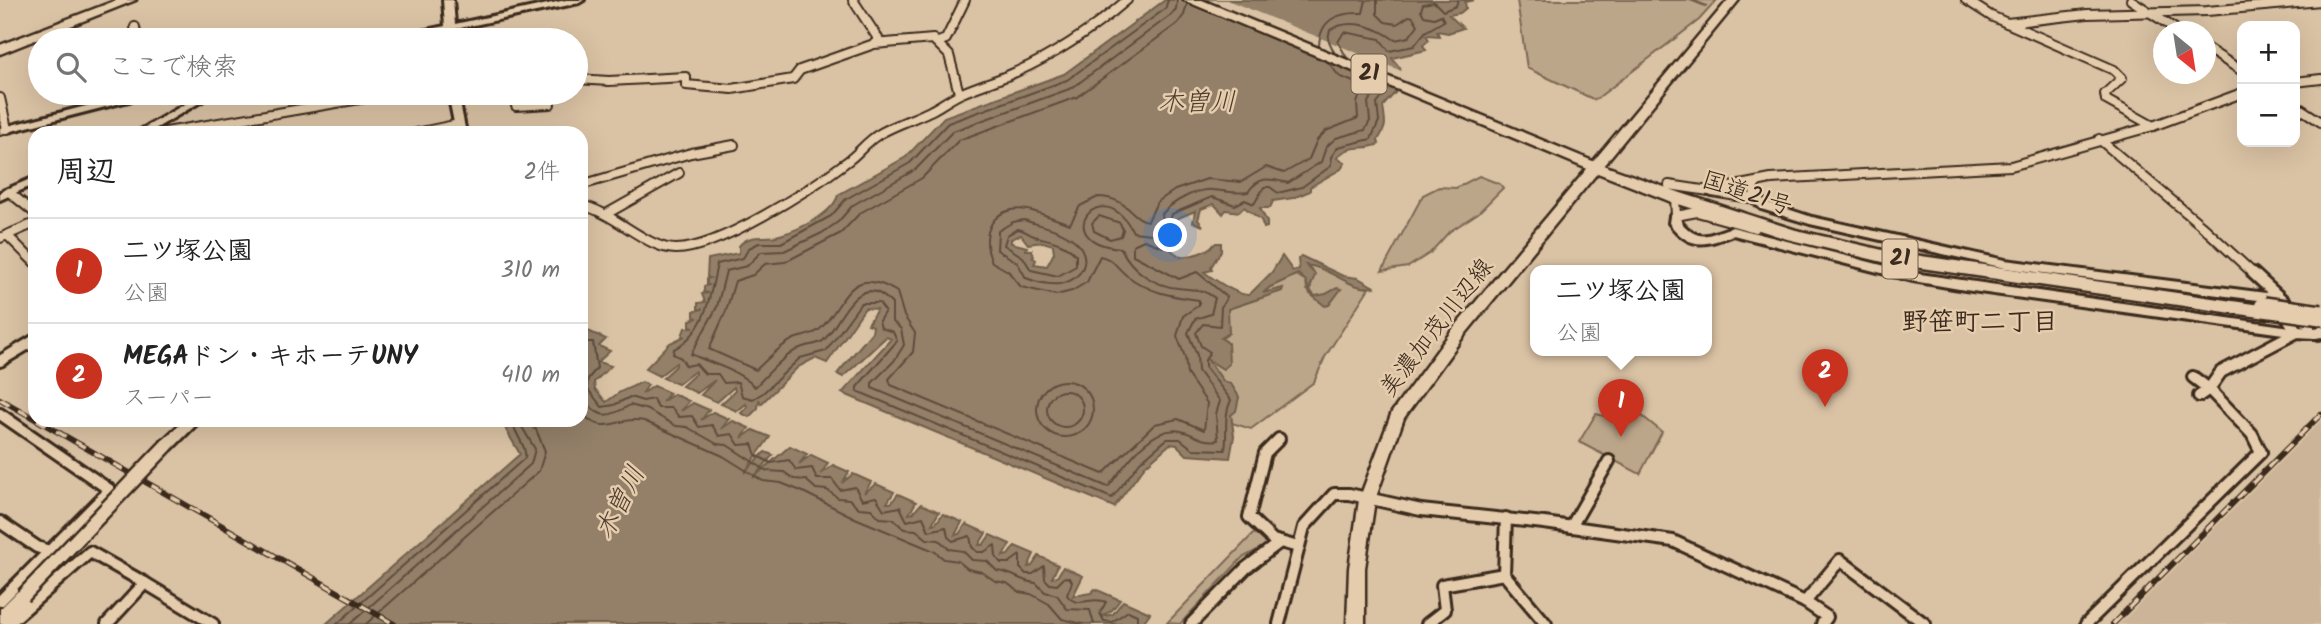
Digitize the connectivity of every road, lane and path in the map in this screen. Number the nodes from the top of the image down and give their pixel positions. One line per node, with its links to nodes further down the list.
1 (129, 0): 17 (highway)
2 (146, 0): 18 (highway)
3 (448, 0): 19 (street)
4 (579, 0): 19 (street)
5 (853, 0): 22 (street)
6 (965, 0): 21 (street)
7 (1127, 0): 31 (street)
8 (1191, 0): 48 (highway, 国道21号 / 21)
9 (1215, 0): 48 (highway, 国道21号 / 21)
10 (1734, 0): 50 (main road, 美濃加茂川辺線)
11 (1966, 0): 16 (street)
12 (2131, 0): 14 (street)
13 (2321, 1): 14 (street)
14 (2151, 13): 15 (street); 16 (street)
15 (2163, 21)
16 (2007, 23): 45 (street)
17 (57, 28)
18 (75, 28)
19 (450, 28)
20 (28, 39): 24 (highway)
21 (938, 42): 22 (street); 31 (street)
22 (881, 43): 29 (street)
23 (28, 46): 26 (highway)
24 (0, 50)
25 (2216, 54): 27 (street)
26 (0, 57)
27 (2237, 68)
28 (2321, 79): 30 (street)
29 (588, 80)
30 (2300, 81)
31 (959, 93): 61 (street)
32 (2237, 95): 45 (street)
33 (0, 98): 46 (street)
34 (99, 105): 46 (street)
35 (190, 105): 42 (street)
36 (325, 105): 43 (street)
37 (455, 105): 44 (street)
38 (533, 105): 39 (street)
39 (516, 106)
40 (2300, 108): 41 (street)
41 (2321, 122)
42 (152, 126)
43 (201, 126)
44 (460, 126)
45 (2153, 126): 47 (street)
46 (3, 130)
47 (2099, 139): 54 (street); 63 (street)
48 (1550, 144): 50 (highway, 国道21号 / 21)
49 (734, 145): 53 (street)
50 (1599, 163): 55 (highway, 国道21号 / 21); 82 (main road, 美濃加茂川辺線)
51 (679, 173): 61 (street)
52 (28, 183): 57 (street)
53 (588, 183)
54 (1758, 183): 56 (street); 58 (street)
55 (1672, 191): 56 (street); 62 (street); 65 (highway, 国道21号 / 21); 69 (highway, 国道21号 / 21)
56 (1709, 191): 58 (street)
57 (4, 194): 60 (street)
58 (1756, 199): 68 (street)
59 (588, 207): 61 (street)
60 (28, 209)
61 (608, 213)
62 (1676, 216): 65 (street); 70 (street)
63 (2201, 225): 69 (street); 71 (street)
64 (28, 226): 66 (street)
65 (1793, 235): 69 (highway, 国道21号 / 21)
66 (4, 237): 67 (street)
67 (28, 257)
68 (2157, 291): 69 (street); 70 (street)
69 (2269, 306): 71 (highway, 国道21号 / 21, bridge); 72 (street)
70 (2167, 313): 72 (street)
71 (2320, 327): 72 (street)
72 (2297, 332): 76 (street)
73 (28, 344): 74 (street)
74 (0, 361)
75 (2193, 377): 76 (street)
76 (2209, 389): 77 (street); 104 (street)
77 (2199, 396)
78 (3, 422): 88 (street)
79 (186, 427): 93 (street, bridge)
80 (1279, 439): 86 (street)
81 (1609, 461): 85 (street)
82 (1367, 500): 83 (street); 87 (street); 99 (main road, 美濃加茂川辺線)
83 (1506, 518): 85 (street); 89 (street)
84 (0, 522): 88 (street)
85 (1571, 527): 92 (street)
86 (1280, 542): 87 (street); 97 (street)
87 (1298, 547): 98 (street)
88 (49, 551): 91 (street)
89 (1504, 574): 100 (street); 101 (street)
90 (145, 583): 94 (street); 95 (street); 96 (street)
91 (0, 601)
92 (1805, 602): 102 (street); 103 (street)
93 (0, 619)
94 (8, 624)
95 (107, 624)
96 (213, 624)
97 (1191, 624)
98 (1279, 624)
99 (1356, 624)
100 (1427, 624)
101 (1546, 624)
102 (1822, 624)
103 (1925, 624)
104 (2085, 624)

